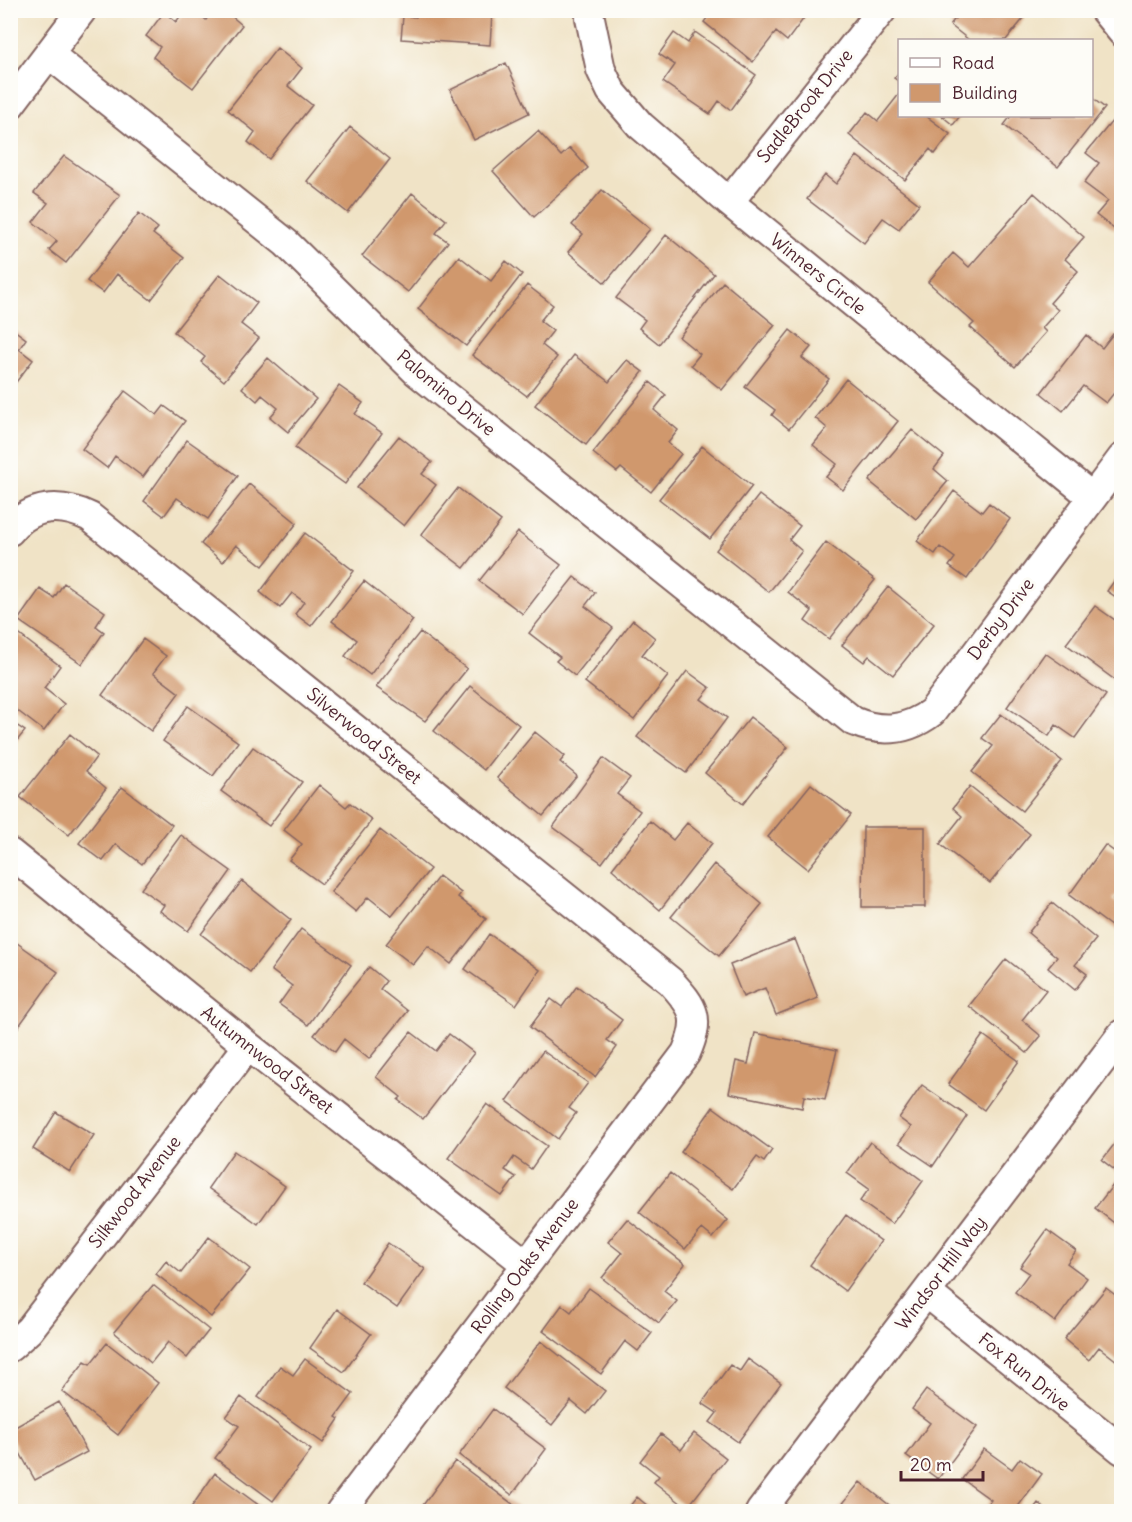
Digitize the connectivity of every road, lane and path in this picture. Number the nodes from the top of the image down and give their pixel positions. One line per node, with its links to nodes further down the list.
1 (82, 10): 6 (street)
2 (882, 10): 8 (street, SadleBrook Drive)
3 (1104, 10): 5 (street)
4 (590, 18): 8 (street, Winners Circle)
5 (1122, 32)
6 (49, 54): 7 (street); 12 (street, Palomino Drive)
7 (10, 105)
8 (729, 202): 10 (street, Winners Circle)
9 (1122, 458): 10 (street, Derby Drive)
10 (1092, 497): 12 (street, Derby Drive)
11 (12, 529): 14 (street, Silverwood Street)
12 (853, 721)
13 (10, 854): 16 (street, Autumnwood Street)
14 (695, 1016): 17 (street, Rolling Oaks Avenue)
15 (1119, 1043): 18 (street, Windsor Hill Way)
16 (248, 1046): 17 (street, Autumnwood Street); 19 (street, Silkwood Avenue)
17 (526, 1264): 21 (street, Rolling Oaks Avenue)
18 (927, 1293): 20 (street, Fox Run Drive); 22 (street, Windsor Hill Way)
19 (16, 1342)
20 (1122, 1450)
21 (340, 1512)
22 (760, 1512)

